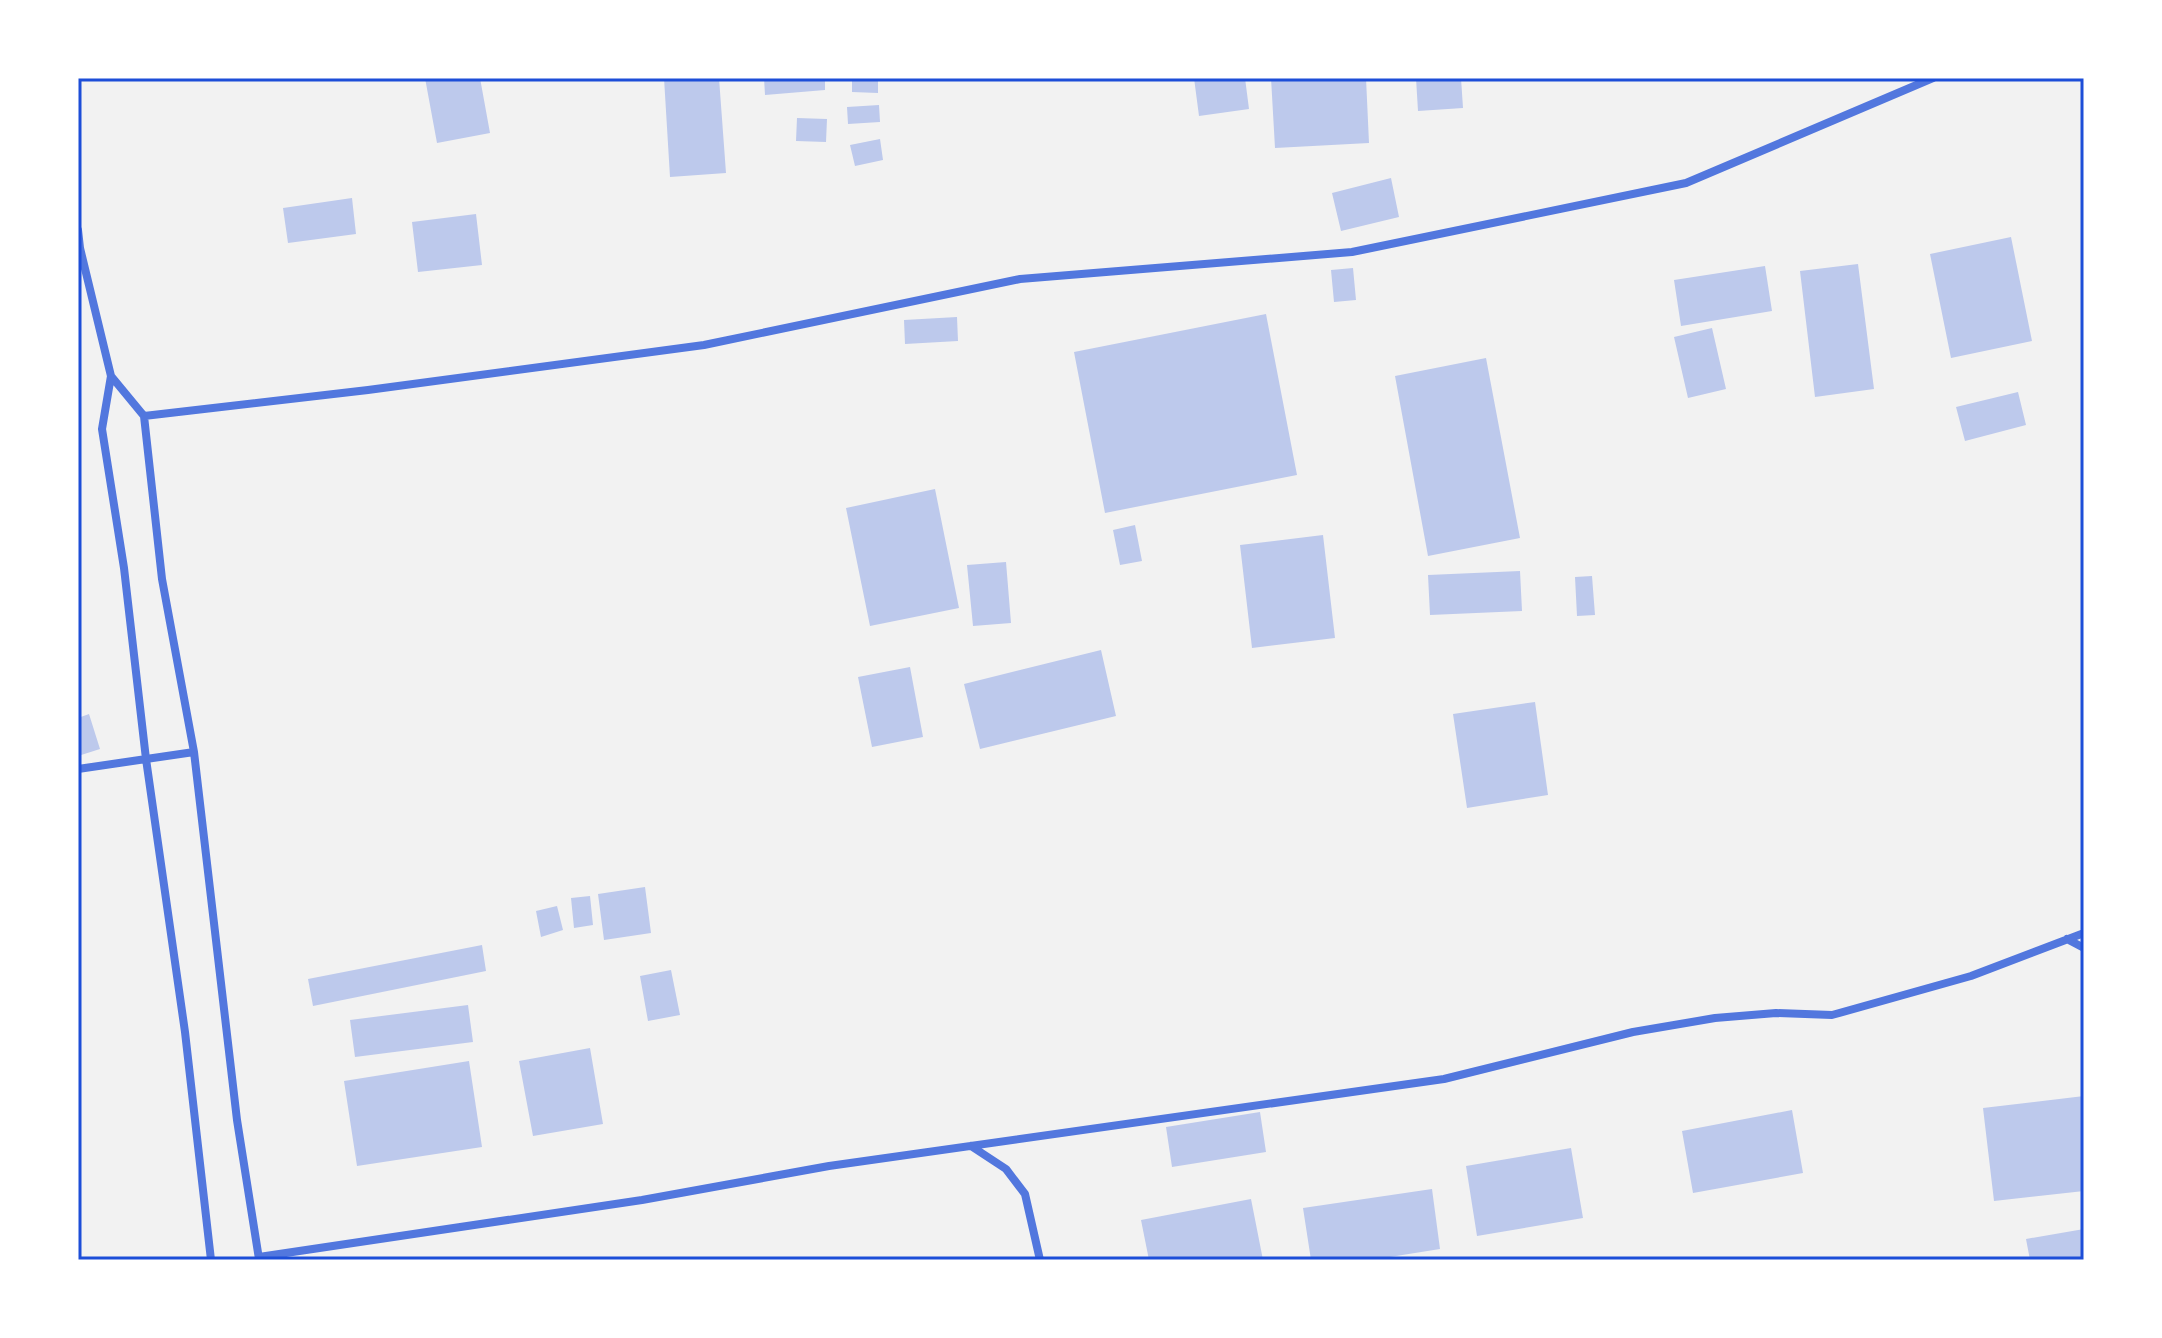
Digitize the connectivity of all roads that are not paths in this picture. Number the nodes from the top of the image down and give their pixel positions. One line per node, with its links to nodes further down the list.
1 (1933, 78): 4 (street)
2 (78, 230): 3 (street)
3 (111, 376): 4 (street); 6 (street)
4 (144, 416): 5 (street)
5 (194, 752): 6 (street); 12 (street)
6 (146, 759): 7 (street); 13 (street)
7 (78, 769)
8 (2084, 933): 9 (street)
9 (2067, 939): 10 (street); 11 (street)
10 (2084, 948)
11 (971, 1146): 12 (street); 14 (street)
12 (259, 1258)
13 (211, 1260)
14 (1040, 1260)

